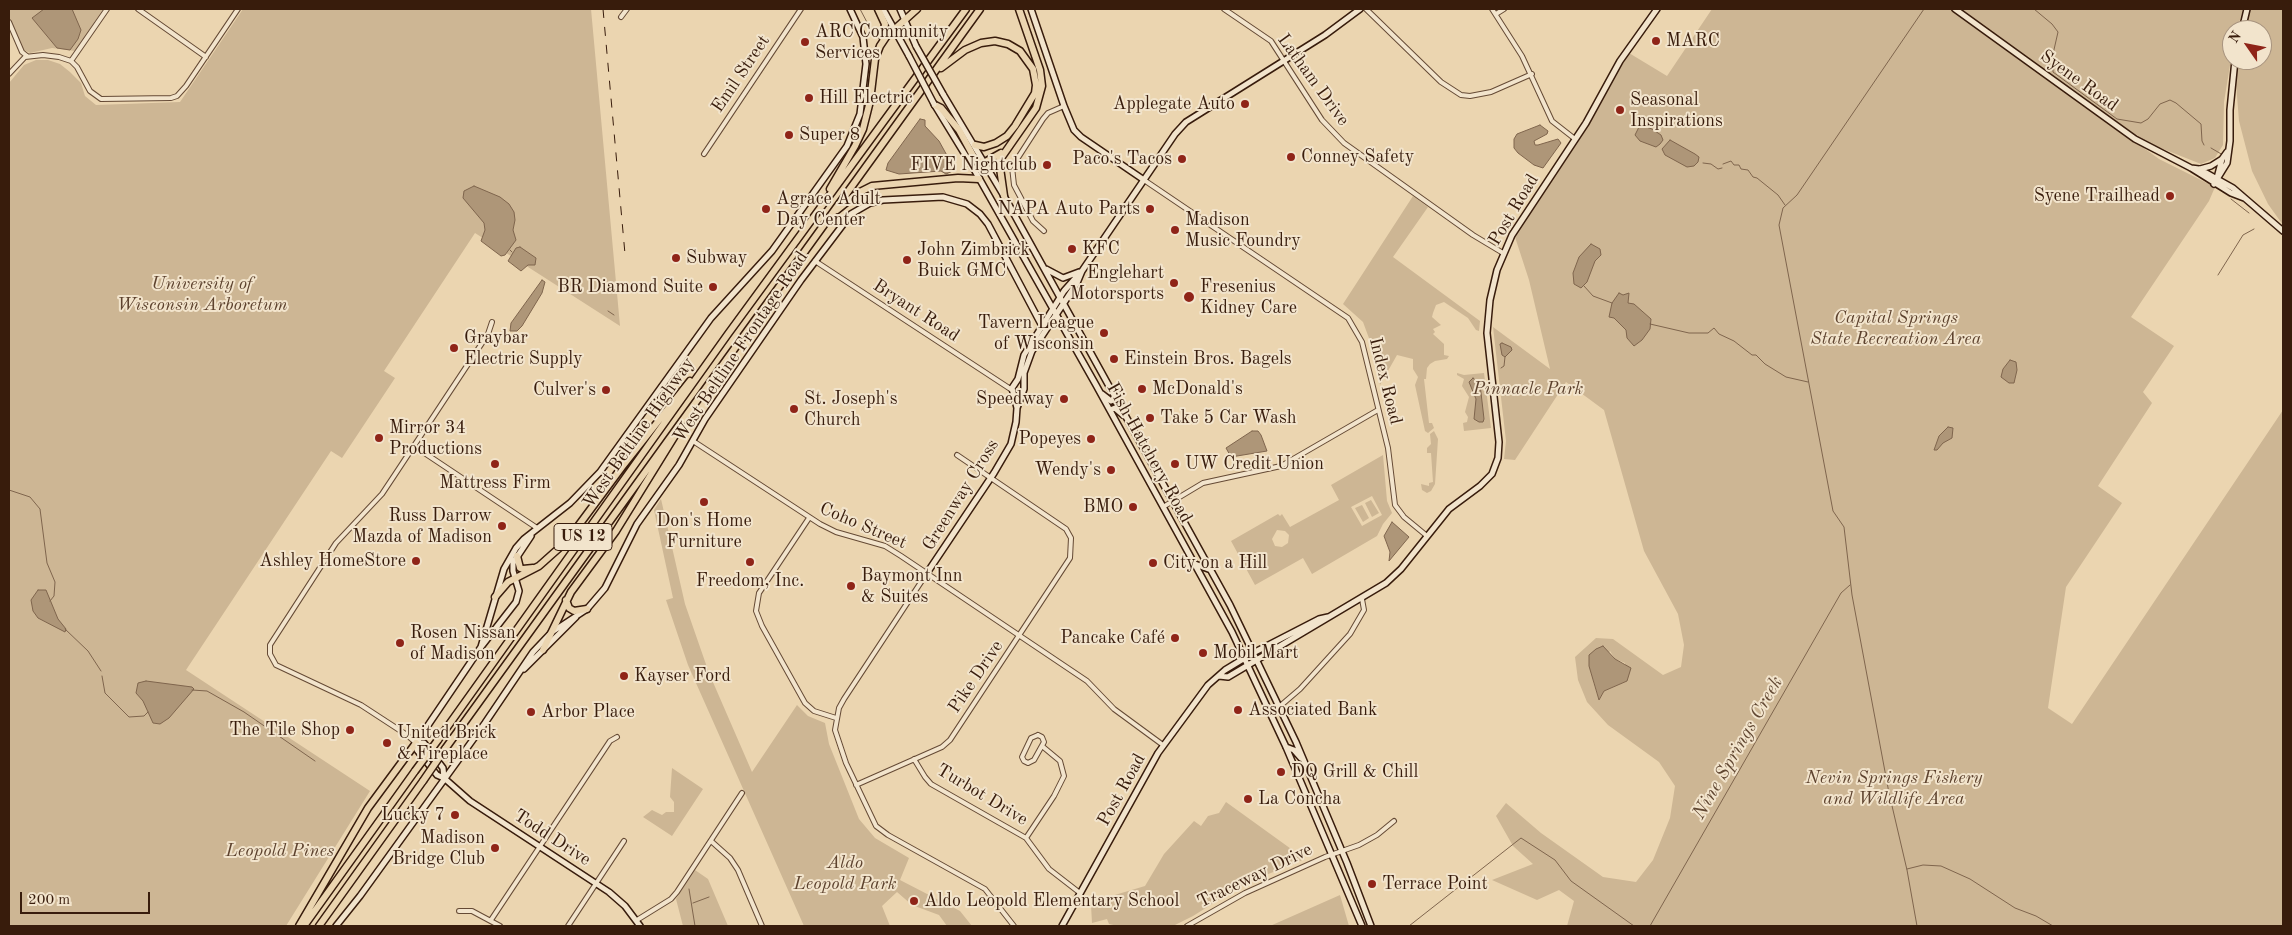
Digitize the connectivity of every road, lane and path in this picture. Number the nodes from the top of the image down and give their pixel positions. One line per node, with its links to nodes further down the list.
1 (106, 9): 31 (street)
2 (138, 9): 29 (street)
3 (238, 9): 29 (street)
4 (627, 9): 23 (street)
5 (801, 9): 42 (street, Emil Street)
6 (850, 9): 85 (street, West Beltline Frontage Road)
7 (878, 9): 27 (highway)
8 (883, 9): 26 (street, Fish Hatchery Road)
9 (900, 9): 24 (street, Fish Hatchery Road)
10 (917, 9): 24 (highway)
11 (966, 9): 53 (highway, West Beltline Highway / US 12)
12 (980, 9): 35 (highway, West Beltline Highway / US 12)
13 (1019, 9): 40 (highway)
14 (1031, 9): 37 (street)
15 (1224, 9): 30 (street, Latham Drive)
16 (1360, 9): 30 (street, Greenway Cross)
17 (1366, 9): 34 (street)
18 (1492, 9): 22 (street)
19 (1504, 9): 22 (street)
20 (1657, 9): 38 (street, Post Road)
21 (1955, 9): 45 (street, Syene Road)
22 (1496, 14): 34 (street)
23 (621, 18)
24 (905, 20): 26 (highway); 39 (street, Fish Hatchery Road, bridge)
25 (9, 22): 28 (street)
26 (895, 29): 27 (highway); 36 (street, Fish Hatchery Road, bridge)
27 (880, 46): 53 (highway)
28 (27, 56): 31 (street); 33 (street)
29 (206, 57): 31 (street)
30 (1285, 60): 49 (street, Greenway Cross); 57 (street, Latham Drive)
31 (71, 61)
32 (2234, 70): 41 (street)
33 (9, 74)
34 (1532, 74): 38 (street)
35 (933, 75): 39 (highway); 54 (highway, West Beltline Highway / US 12)
36 (934, 104): 44 (highway); 48 (street, Fish Hatchery Road)
37 (1064, 106): 49 (street); 55 (street)
38 (1575, 140): 57 (street, Post Road)
39 (975, 146): 44 (street, Fish Hatchery Road)
40 (1004, 151): 44 (highway); 51 (highway)
41 (2227, 152): 43 (street); 47 (street)
42 (704, 154)
43 (2222, 159): 46 (street); 47 (street)
44 (985, 162): 51 (street, Fish Hatchery Road)
45 (2191, 168): 46 (street, Syene Road); 50 (street, Syene Road)
46 (2199, 169): 47 (street, Syene Road)
47 (2217, 178): 50 (street); 52 (street, Syene Road)
48 (980, 179): 54 (highway); 63 (street, Fish Hatchery Road)
49 (1144, 180): 60 (street, Greenway Cross); 76 (street, Index Road)
50 (2214, 184): 52 (street, Syene Road)
51 (1004, 196): 59 (street, Fish Hatchery Road)
52 (2244, 198): 56 (street)
53 (814, 216): 67 (highway, West Beltline Highway / US 12)
54 (828, 217): 69 (highway, West Beltline Highway / US 12)
55 (1044, 231)
56 (2283, 231)
57 (1503, 253): 86 (street, Post Road)
58 (815, 261): 66 (street, West Beltline Frontage Road); 70 (street, Bryant Road); 78 (street, West Beltline Frontage Road)
59 (1042, 265): 60 (street); 61 (street, Fish Hatchery Road)
60 (1082, 271): 61 (street, Greenway Cross); 62 (street, Greenway Cross)
61 (1060, 298): 62 (street, Fish Hatchery Road); 63 (street, Greenway Cross)
62 (1064, 305): 64 (street, Greenway Cross); 73 (street, Fish Hatchery Road)
63 (1052, 310): 64 (street, Fish Hatchery Road); 66 (street, Greenway Cross)
64 (1056, 316): 68 (street, Greenway Cross); 72 (street, Fish Hatchery Road)
65 (492, 322): 79 (street)
66 (1042, 326): 70 (street, Greenway Cross)
67 (728, 334): 89 (highway); 134 (highway, West Beltline Highway / US 12, bridge)
68 (1023, 385): 70 (street, Bryant Road); 71 (street, Greenway Cross)
69 (706, 387): 95 (highway); 135 (highway, West Beltline Highway / US 12, bridge)
70 (1014, 388): 71 (street, Bryant Road); 74 (street, Greenway Cross)
71 (1023, 392): 74 (street, Greenway Cross)
72 (1100, 392): 73 (street); 75 (street, Fish Hatchery Road)
73 (1116, 399): 77 (street, Fish Hatchery Road)
74 (1017, 408): 81 (street, Greenway Cross)
75 (1110, 410): 77 (street); 83 (street, Fish Hatchery Road)
76 (1378, 410): 82 (street); 86 (street, Index Road)
77 (1125, 416): 82 (street, Fish Hatchery Road)
78 (693, 441): 84 (street, Coho Street); 96 (street, West Beltline Frontage Road)
79 (414, 446): 85 (street); 112 (street, Todd Drive)
80 (957, 455): 81 (street)
81 (991, 478): 91 (street, Greenway Cross); 100 (street, Pike Drive)
82 (1172, 501): 83 (street); 90 (street, Fish Hatchery Road)
83 (1163, 507): 88 (street, Fish Hatchery Road)
84 (809, 518): 91 (street, Coho Street); 110 (street)
85 (537, 528): 87 (street, West Beltline Frontage Road); 93 (street, West Beltline Frontage Road)
86 (1427, 536): 94 (street, Post Road)
87 (517, 556): 89 (highway); 92 (street, West Beltline Frontage Road)
88 (1195, 564): 90 (street); 104 (street, Fish Hatchery Road)
89 (539, 566): 92 (highway)
90 (1211, 570): 103 (street, Fish Hatchery Road)
91 (927, 573): 100 (street, Coho Street); 110 (street, Greenway Cross)
92 (516, 579): 93 (highway); 101 (street, West Beltline Frontage Road)
93 (495, 597): 101 (street, West Beltline Frontage Road)
94 (1362, 599): 98 (street, Post Road); 109 (street)
95 (566, 600): 96 (highway); 99 (highway)
96 (586, 609): 97 (street, West Beltline Frontage Road)
97 (576, 616): 99 (street, West Beltline Frontage Road); 102 (street, West Beltline Frontage Road)
98 (1329, 617): 103 (street, Post Road); 105 (street, Post Road)
99 (552, 632): 102 (highway); 107 (street, West Beltline Frontage Road)
100 (1020, 634): 113 (street, Coho Street); 116 (street, Pike Drive)
101 (481, 648): 112 (street, West Beltline Frontage Road)
102 (543, 650): 107 (street, West Beltline Frontage Road)
103 (1253, 654): 104 (street, Post Road); 105 (street, Fish Hatchery Road)
104 (1244, 658): 106 (street, Fish Hatchery Road); 108 (street, Post Road)
105 (1257, 661): 106 (street, Post Road); 109 (street, Fish Hatchery Road)
106 (1248, 666): 108 (street, Post Road); 115 (street, Fish Hatchery Road)
107 (524, 669): 118 (street, West Beltline Frontage Road)
108 (1219, 676): 113 (street, Post Road)
109 (1279, 707): 117 (street, Fish Hatchery Road)
110 (836, 718): 119 (street)
111 (617, 737): 125 (street)
112 (416, 743): 118 (street, Todd Drive); 118 (street, Todd Drive); 133 (highway)
113 (1163, 745): 128 (street, Post Road)
114 (1042, 746): 114 (street); 122 (street)
115 (1286, 747): 117 (street); 126 (street, Fish Hatchery Road)
116 (914, 759): 119 (street, Pike Drive); 122 (street, Turbot Drive)
117 (1306, 764): 126 (street, Fish Hatchery Road)
118 (444, 778): 125 (street, Todd Drive); 130 (street, West Beltline Frontage Road)
119 (856, 785): 141 (street)
120 (742, 793): 124 (street)
121 (1394, 821): 126 (street, Traceway Drive)
122 (1026, 838): 128 (street, Turbot Drive)
123 (624, 841): 127 (street)
124 (710, 841): 132 (street); 140 (street)
125 (540, 847): 127 (street, Todd Drive); 131 (street)
126 (1337, 854): 143 (street, Traceway Drive); 144 (street, Fish Hatchery Road); 145 (street, Fish Hatchery Road)
127 (597, 883): 132 (street, Todd Drive); 139 (street)
128 (1080, 894): 142 (street, Post Road)
129 (459, 910): 131 (street)
130 (343, 918): 136 (street, West Beltline Frontage Road); 137 (street, West Beltline Frontage Road)
131 (491, 920): 138 (street)
132 (638, 923)
133 (299, 926)
134 (304, 926)
135 (318, 926)
136 (336, 926)
137 (341, 926)
138 (500, 926)
139 (568, 926)
140 (762, 926)
141 (1014, 926)
142 (1062, 926)
143 (1187, 926)
144 (1362, 926)
145 (1371, 926)

